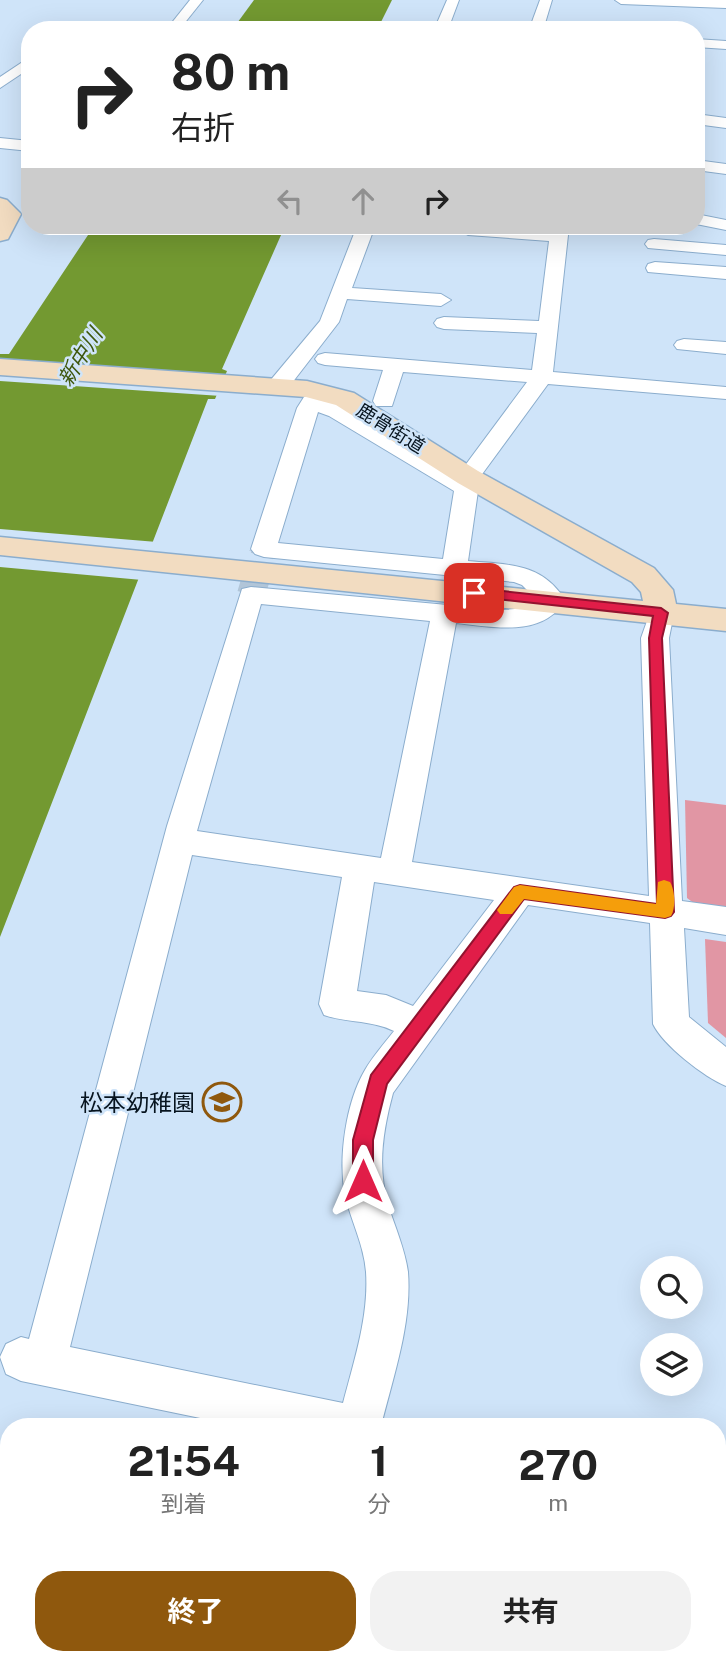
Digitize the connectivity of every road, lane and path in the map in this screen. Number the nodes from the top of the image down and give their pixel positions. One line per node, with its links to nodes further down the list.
1 (197, 0): 10 (street)
2 (453, 0): 11 (street)
3 (547, 0): 12 (street)
4 (621, 0): 5 (street)
5 (655, 1): 6 (street); 8 (street)
6 (726, 4)
7 (87, 12): 9 (street)
8 (647, 17)
9 (77, 21)
10 (180, 21)
11 (444, 21)
12 (539, 21)
13 (705, 44): 14 (street)
14 (726, 45)
15 (21, 68): 16 (street)
16 (0, 84): 17 (street)
17 (20, 88)
18 (705, 120): 19 (street)
19 (726, 122)
20 (0, 144): 21 (street)
21 (21, 145)
22 (705, 166): 23 (street)
23 (726, 169)
24 (0, 204): 27 (street)
25 (705, 221): 26 (street)
26 (726, 225)
27 (0, 234)
28 (363, 235): 34 (street)
29 (560, 235): 37 (street)
30 (654, 244): 31 (street)
31 (726, 250)
32 (726, 273): 33 (street)
33 (726, 286)
34 (340, 293): 35 (street); 44 (street)
35 (441, 300)
36 (444, 323): 37 (street)
37 (548, 328): 43 (street)
38 (684, 345): 39 (street)
39 (726, 348)
40 (325, 359): 41 (street)
41 (395, 365): 43 (street); 46 (street)
42 (0, 367): 44 (street, 鹿骨街道)
43 (542, 377): 45 (street); 47 (street)
44 (269, 386): 47 (street, 鹿骨街道)
45 (726, 393)
46 (384, 401)
47 (467, 482): 49 (street); 49 (street); 52 (street, 鹿骨街道)
48 (0, 546): 50 (street)
49 (454, 567): 50 (street)
50 (552, 600): 51 (street); 52 (street)
51 (445, 613): 54 (street); 56 (street)
52 (661, 613): 53 (street); 58 (street)
53 (726, 620)
54 (180, 841): 55 (street); 62 (street)
55 (360, 869): 56 (street); 60 (street)
56 (394, 874): 57 (street)
57 (520, 891): 58 (street); 60 (street)
58 (665, 912): 59 (street); 61 (street)
59 (726, 921)
60 (418, 1026): 63 (street)
61 (726, 1069)
62 (306, 1418)
63 (361, 1418)

